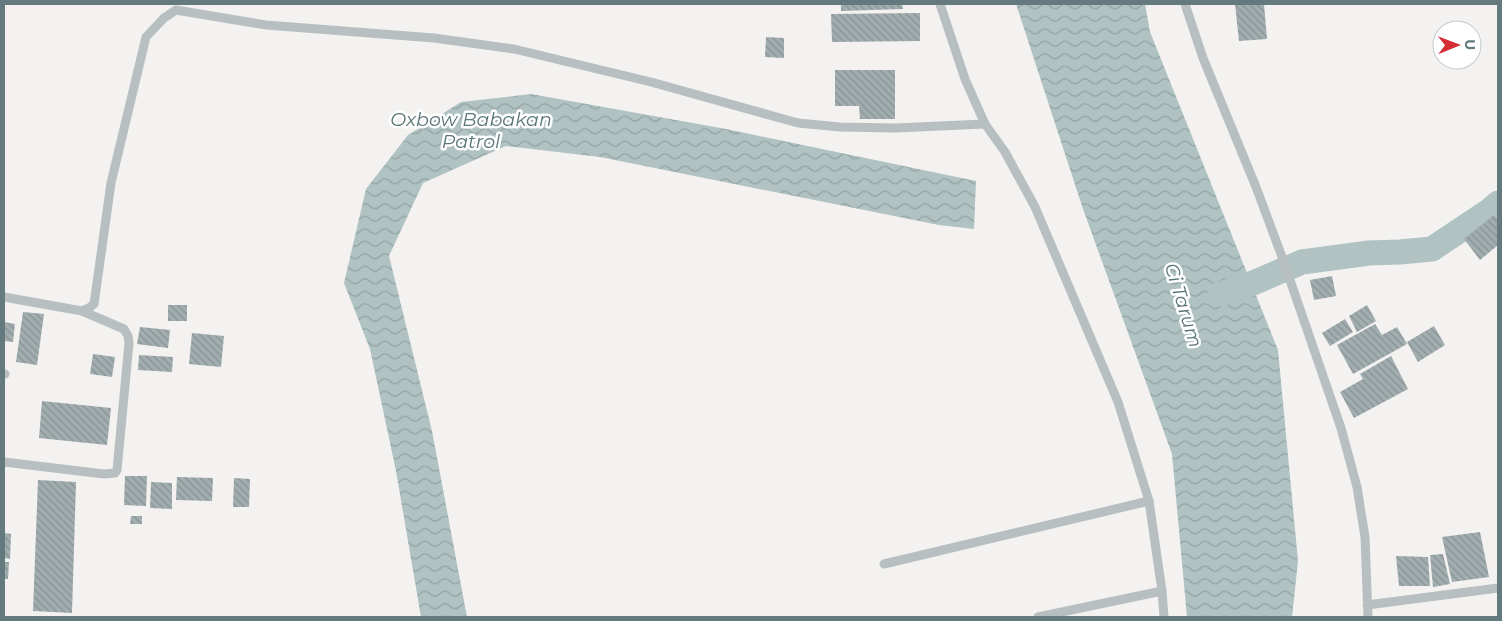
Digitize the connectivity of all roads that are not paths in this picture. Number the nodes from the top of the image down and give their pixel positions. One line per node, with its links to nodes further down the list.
1 (940, 4): 3 (street)
2 (1185, 4): 11 (street)
3 (985, 124): 5 (street); 7 (street)
4 (4, 297): 5 (street)
5 (82, 312): 6 (street)
6 (4, 462)
7 (1149, 501): 8 (street); 10 (street)
8 (884, 564)
9 (1498, 588): 11 (street)
10 (1162, 591): 12 (street); 13 (street)
11 (1367, 605): 14 (street)
12 (1038, 617)
13 (1164, 617)
14 (1368, 617)

